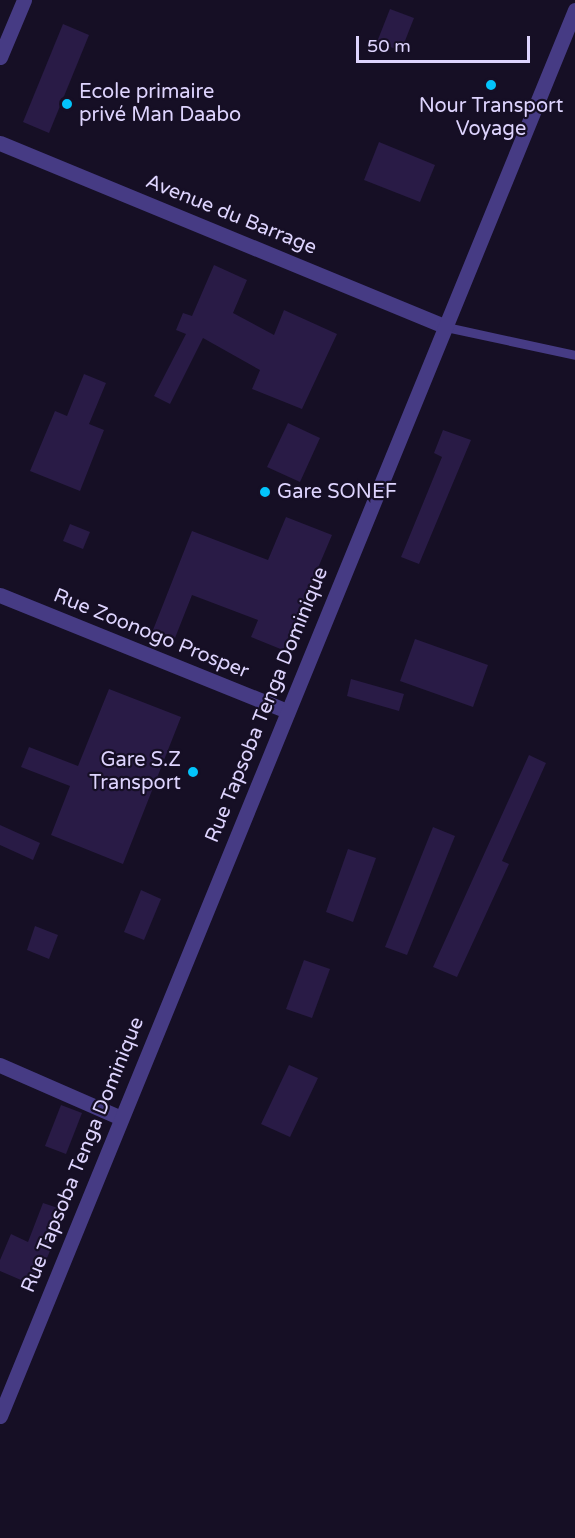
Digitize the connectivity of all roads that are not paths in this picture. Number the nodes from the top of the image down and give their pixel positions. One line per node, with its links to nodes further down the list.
1 (24, 0): 3 (street)
2 (575, 10): 5 (street, Rue Tapsoba Tenga Dominique)
3 (0, 57)
4 (0, 142): 5 (street, Avenue du Barrage)
5 (446, 327): 6 (lane); 8 (street, Rue Tapsoba Tenga Dominique)
6 (575, 355)
7 (0, 595): 8 (street, Rue Zoonogo Prosper)
8 (287, 711): 10 (street, Rue Tapsoba Tenga Dominique)
9 (0, 1065): 10 (street)
10 (119, 1117): 11 (street, Rue Tapsoba Tenga Dominique)
11 (0, 1416)

